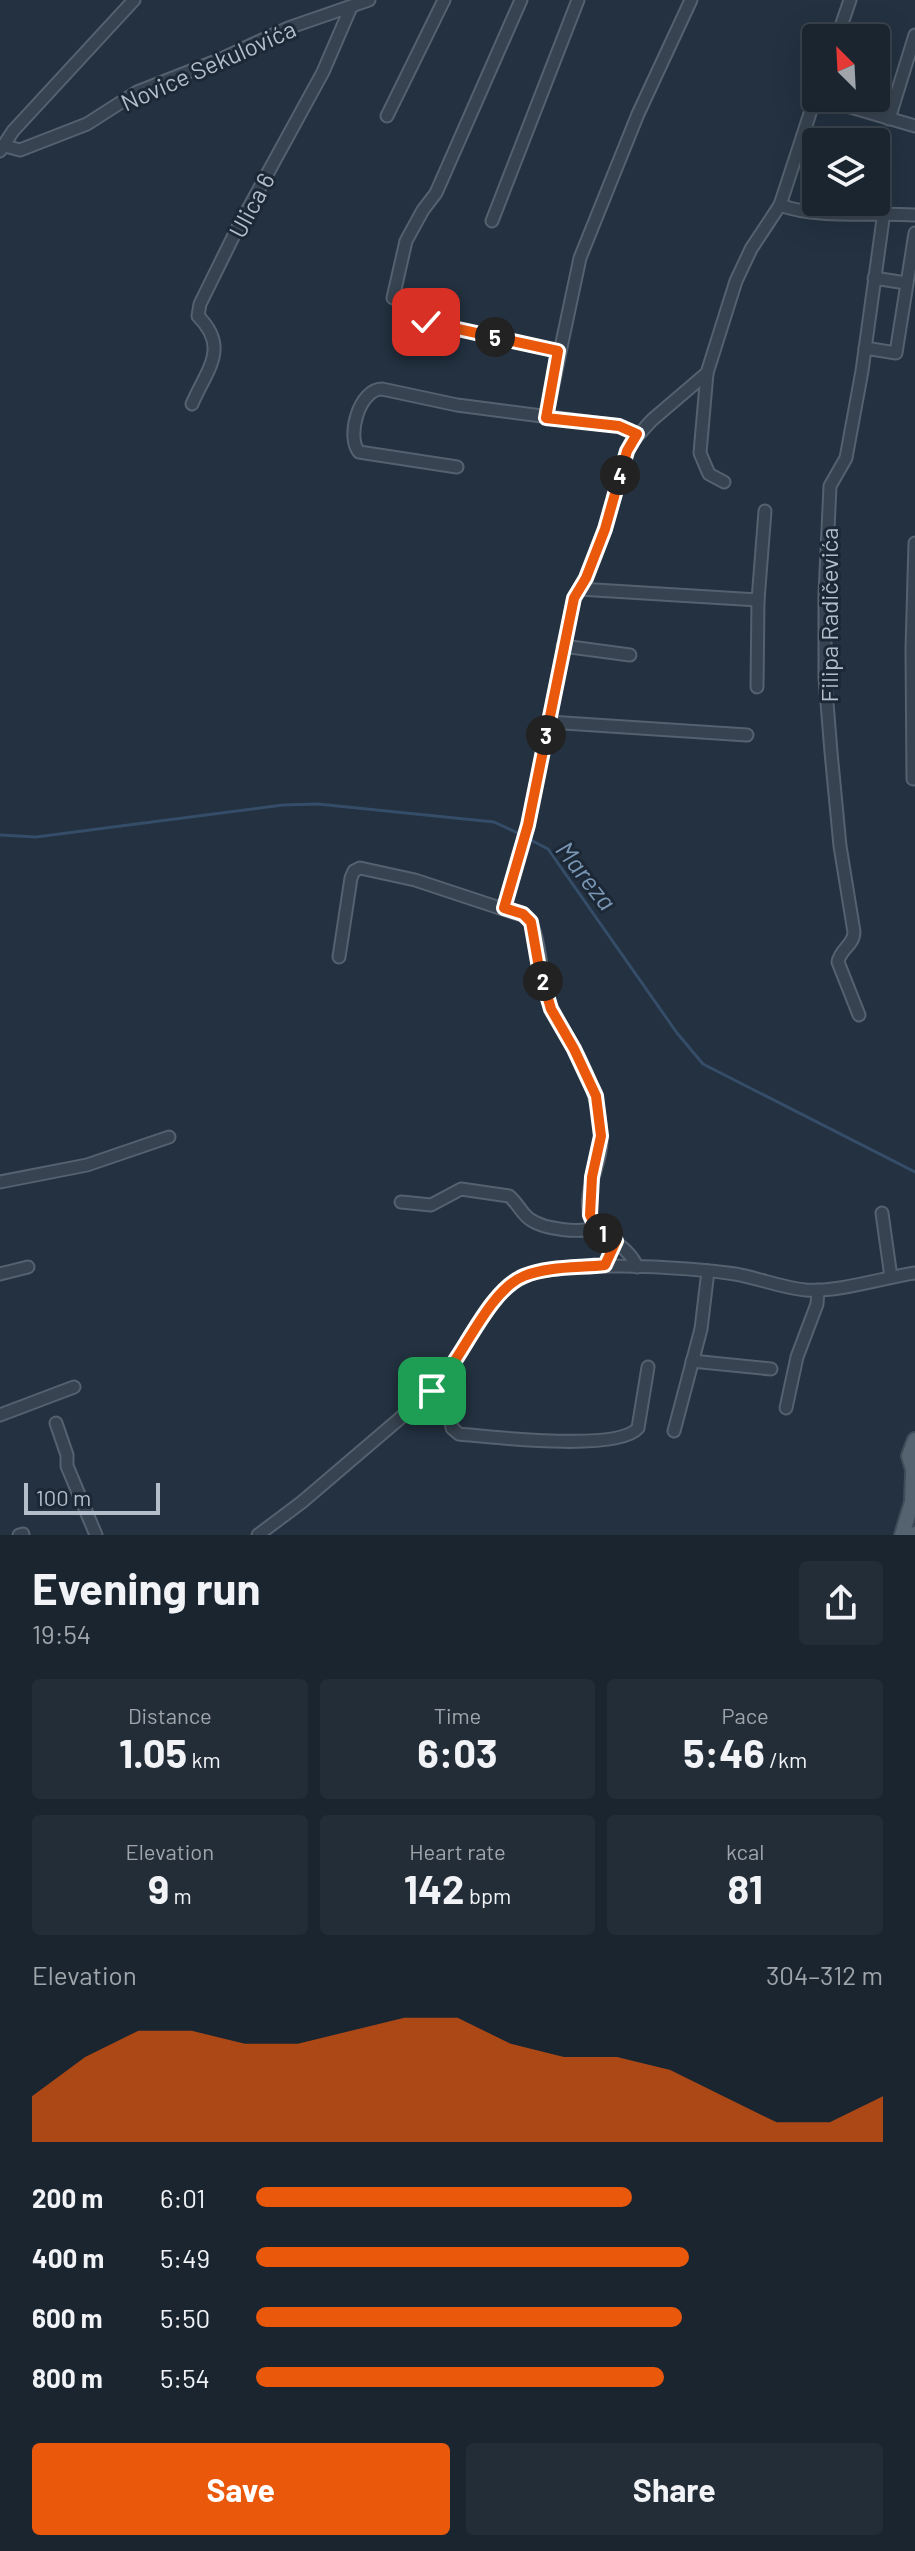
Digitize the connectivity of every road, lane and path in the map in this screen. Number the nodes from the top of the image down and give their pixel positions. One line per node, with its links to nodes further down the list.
1 (134, 0): 16 (street)
2 (369, 0): 8 (street, Novice Sekulovića)
3 (444, 0): 13 (street)
4 (521, 0): 26 (street)
5 (578, 0): 22 (street)
6 (691, 0): 29 (street)
7 (850, 0): 9 (street)
8 (351, 7): 16 (street, Novice Sekulovića); 31 (street, Ulica 6)
9 (842, 24)
10 (915, 35): 14 (street)
11 (812, 112): 17 (street)
12 (866, 112): 14 (street)
13 (387, 116)
14 (889, 119): 15 (street)
15 (915, 126)
16 (3, 149)
17 (780, 205): 18 (street); 30 (street)
18 (802, 209)
19 (890, 213): 20 (street)
20 (915, 215)
21 (883, 216): 24 (street, Filipa Radičevića)
22 (492, 221)
23 (915, 233): 25 (street)
24 (874, 278): 25 (street); 28 (street, Filipa Radičevića)
25 (906, 283): 28 (street)
26 (393, 298)
27 (426, 322): 29 (street)
28 (865, 348): 49 (street, Filipa Radičevića)
29 (558, 351): 32 (street)
30 (707, 373): 33 (street); 35 (street)
31 (192, 404)
32 (546, 418): 33 (street); 34 (street)
33 (637, 434): 38 (street)
34 (457, 467)
35 (724, 482)
36 (765, 511): 39 (street)
37 (915, 543): 43 (street)
38 (579, 589): 39 (street); 40 (street)
39 (758, 600): 42 (street)
40 (563, 646): 41 (street); 44 (street)
41 (630, 655)
42 (757, 687)
43 (914, 700): 46 (street)
44 (549, 722): 45 (street); 47 (street)
45 (747, 735)
46 (913, 779)
47 (504, 908): 48 (street); 54 (street)
48 (339, 957)
49 (859, 1015)
50 (169, 1137): 51 (street)
51 (0, 1182)
52 (401, 1202): 54 (street)
53 (882, 1213): 62 (street)
54 (595, 1227): 55 (street)
55 (616, 1241): 56 (street); 58 (street)
56 (605, 1265): 58 (street); 67 (street)
57 (28, 1267): 61 (street)
58 (637, 1267): 59 (street)
59 (708, 1271): 63 (street); 64 (street)
60 (915, 1273): 62 (street)
61 (0, 1274)
62 (891, 1277): 63 (street)
63 (818, 1290): 69 (street)
64 (692, 1361): 66 (street); 72 (street)
65 (648, 1367): 67 (street)
66 (771, 1369)
67 (442, 1381): 76 (street)
68 (74, 1387): 70 (street)
69 (786, 1408)
70 (0, 1415)
71 (56, 1423): 75 (street)
72 (674, 1431)
73 (915, 1440): 74 (main road)
74 (914, 1474): 77 (main road)
75 (96, 1535)
76 (258, 1535)
77 (902, 1535)

